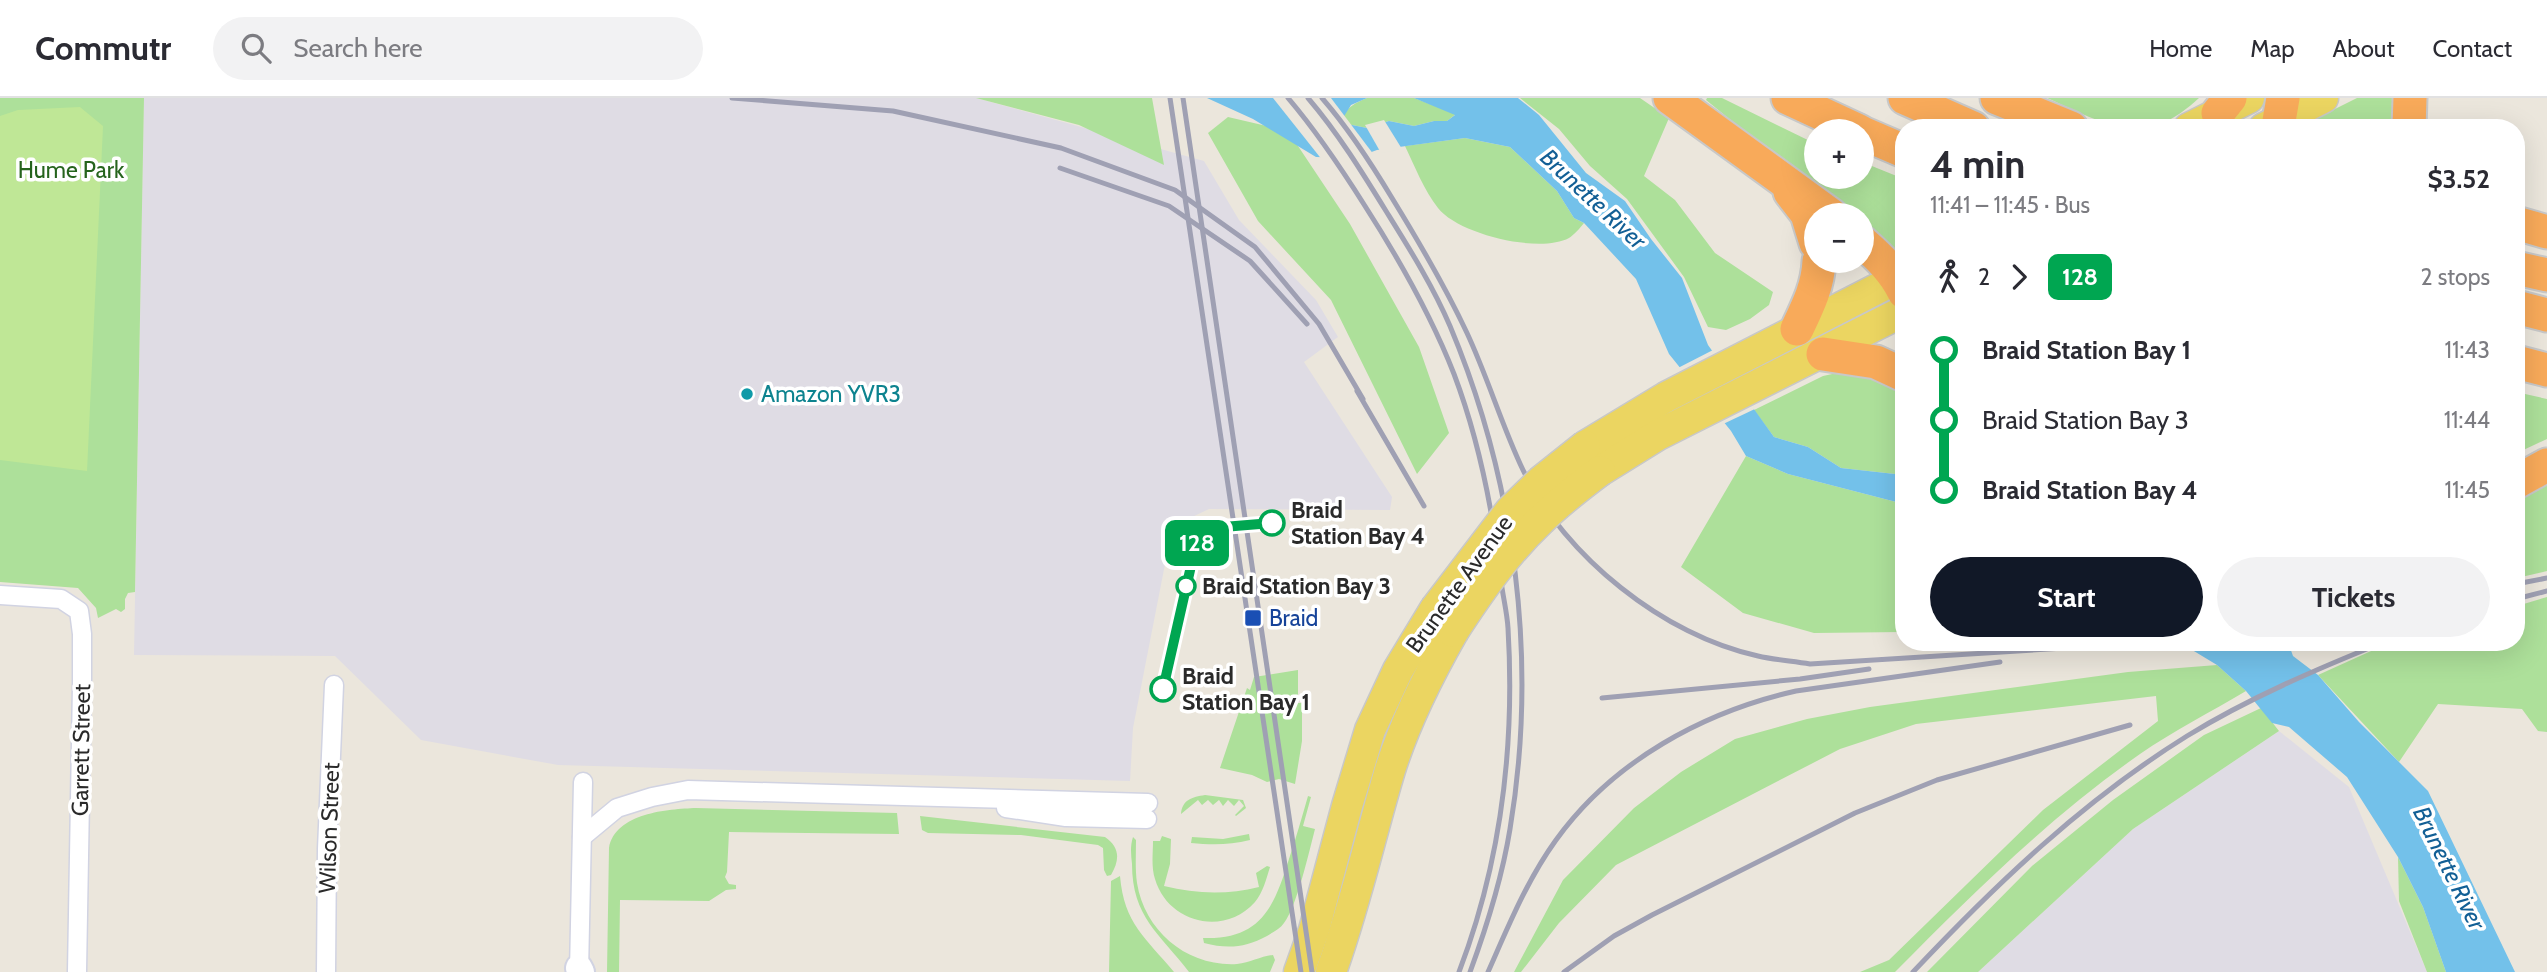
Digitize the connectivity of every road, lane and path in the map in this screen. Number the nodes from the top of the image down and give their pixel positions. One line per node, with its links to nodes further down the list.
1 (1670, 98): 17 (highway)
2 (1788, 98): 10 (highway)
3 (1905, 98): 11 (highway)
4 (1997, 98): 12 (highway)
5 (2249, 98): 8 (main road)
6 (2323, 98): 9 (main road)
7 (2410, 98): 14 (highway)
8 (2224, 105): 13 (main road)
9 (2275, 115)
10 (1832, 119)
11 (1953, 119)
12 (2049, 119)
13 (2203, 119)
14 (2409, 119)
15 (1874, 138): 16 (highway)
16 (1895, 147)
17 (1772, 171): 18 (highway); 19 (highway)
18 (1814, 203)
19 (1804, 210)
20 (2525, 226): 21 (highway)
21 (2547, 232)
22 (1874, 252): 25 (highway)
23 (2525, 270): 26 (highway)
24 (1819, 273): 31 (highway)
25 (1895, 274)
26 (2547, 275)
27 (1895, 285): 31 (main road, Brunette Avenue)
28 (2525, 309): 29 (highway)
29 (2547, 315)
30 (1895, 316): 32 (main road, Brunette Avenue)
31 (1797, 329): 36 (main road, Brunette Avenue)
32 (1823, 354): 35 (highway); 36 (main road, Brunette Avenue)
33 (2525, 364): 34 (highway)
34 (2547, 370)
35 (1895, 371)
36 (1593, 458): 47 (main road, Brunette Avenue, bridge); 48 (main road, Brunette Avenue, bridge)
37 (2547, 465): 38 (highway)
38 (2525, 477)
39 (0, 595): 45 (street, Garrett Street)
40 (334, 685): 46 (street, Wilson Street)
41 (583, 782): 43 (street)
42 (1147, 811): 43 (street)
43 (582, 836): 44 (street)
44 (580, 971)
45 (77, 972)
46 (326, 972)
47 (1299, 972)
48 (1331, 972)

